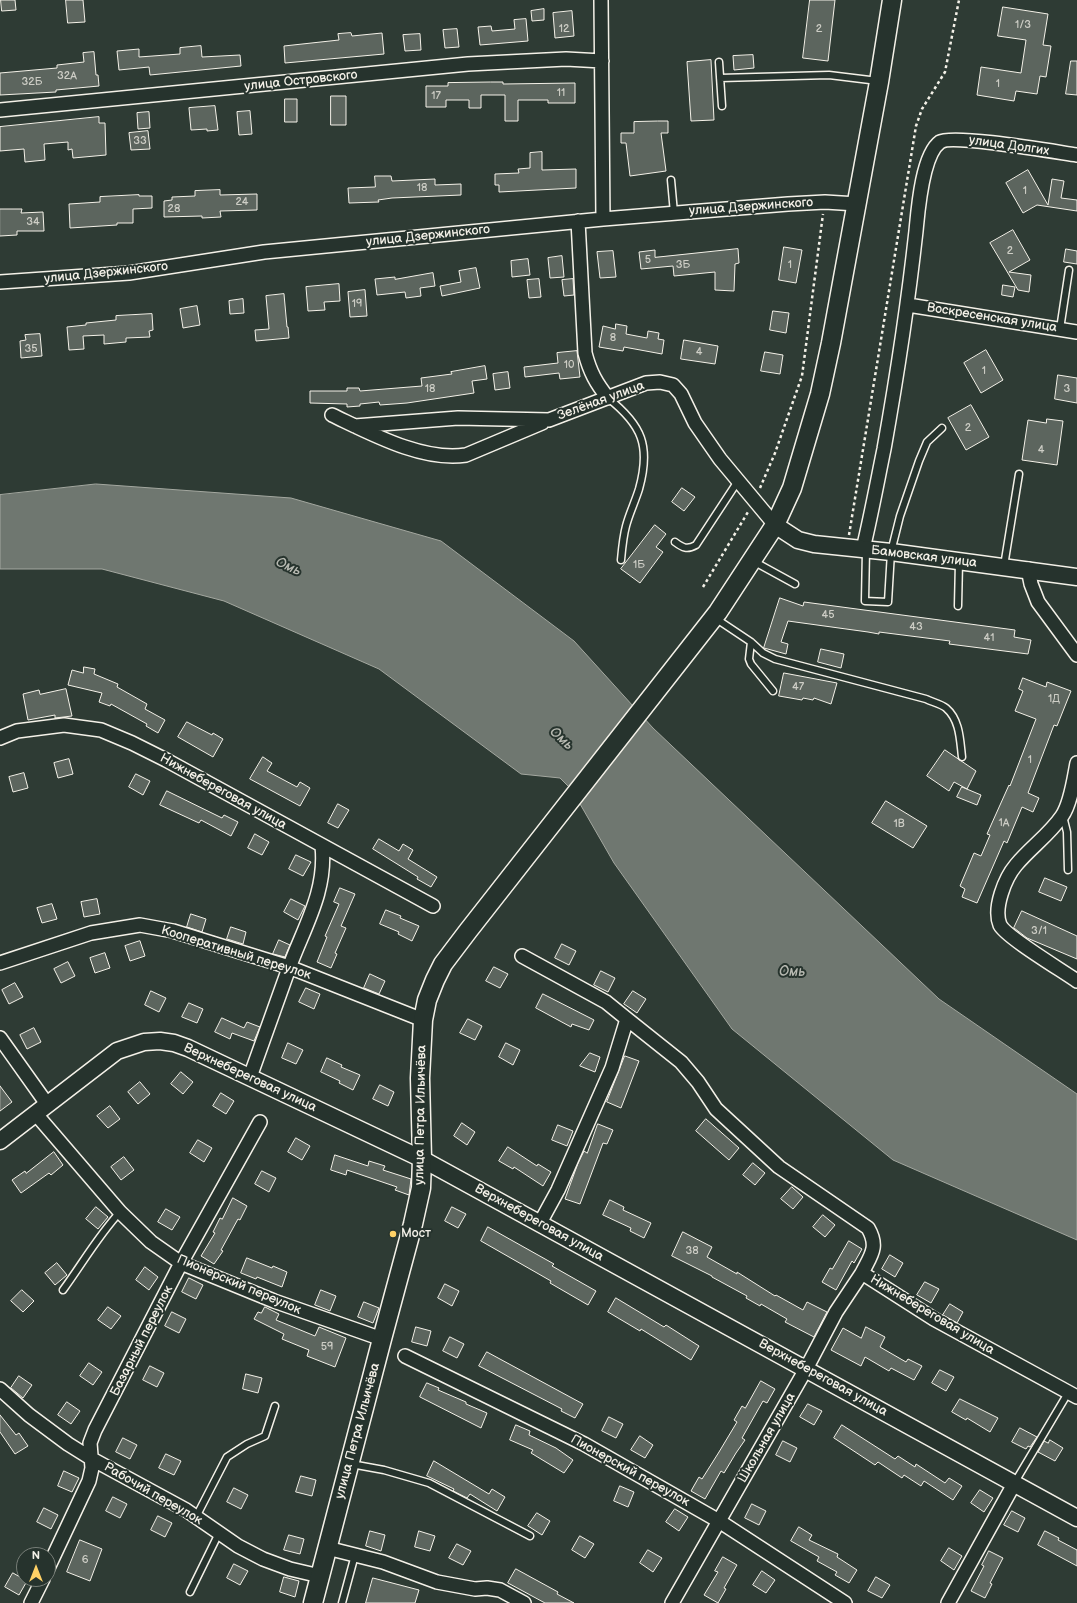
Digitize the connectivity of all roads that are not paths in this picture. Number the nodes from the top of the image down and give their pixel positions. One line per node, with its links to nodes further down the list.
1 (601, 0): 3 (street)
2 (892, 0): 6 (main road, улица Петра Ильичёва)
3 (602, 61): 8 (street, улица Островского); 13 (street)
4 (719, 62): 5 (lane)
5 (720, 78): 6 (lane); 7 (lane)
6 (879, 82): 11 (main road, улица Петра Ильичёва)
7 (722, 106)
8 (0, 110)
9 (1077, 155): 17 (street, улица Долгих)
10 (671, 180): 12 (lane)
11 (857, 204): 12 (street, улица Дзержинского); 27 (main road, улица Петра Ильичёва)
12 (674, 213): 13 (street, улица Дзержинского)
13 (603, 219): 14 (street, улица Дзержинского)
14 (578, 221): 16 (street, улица Дзержинского); 20 (street)
15 (1069, 270): 18 (lane)
16 (0, 282)
17 (908, 305): 18 (street, Воскресенская улица); 29 (street)
18 (1060, 329): 19 (street, Воскресенская улица)
19 (1077, 332)
20 (608, 398): 22 (street, Зелёная улица); 26 (street, Зелёная улица); 31 (lane)
21 (332, 415): 23 (street)
22 (549, 420): 23 (street, Зелёная улица); 23 (street)
23 (355, 426)
24 (942, 428): 30 (lane)
25 (1019, 474): 34 (lane)
26 (738, 481): 27 (street, Зелёная улица); 28 (lane)
27 (775, 525): 29 (street, Бамовская улица); 32 (main road, улица Петра Ильичёва)
28 (675, 542)
29 (858, 549): 30 (street, Бамовская улица); 30 (lane)
30 (891, 552): 33 (street, Бамовская улица)
31 (621, 560)
32 (752, 560): 37 (lane); 39 (main road, улица Петра Ильичёва)
33 (959, 560): 34 (street, Бамовская улица); 38 (lane)
34 (1004, 566): 35 (street, Бамовская улица)
35 (1028, 569): 36 (street, Бамовская улица); 41 (street)
36 (1077, 577)
37 (795, 584)
38 (958, 606)
39 (714, 617): 40 (lane); 56 (main road, улица Петра Ильичёва)
40 (751, 642): 42 (lane); 44 (lane)
41 (1077, 655)
42 (774, 691)
43 (0, 738): 48 (street, Нижнебереговая улица)
44 (962, 757)
45 (1077, 763): 46 (street)
46 (1074, 790): 47 (street)
47 (1063, 814): 49 (lane); 54 (street)
48 (322, 846): 50 (street, Нижнебереговая улица); 53 (street)
49 (1068, 870)
50 (433, 906)
51 (522, 956): 55 (street, Нижнебереговая улица)
52 (0, 963): 53 (street, Кооперативный переулок)
53 (289, 968): 56 (street, Кооперативный переулок); 58 (street)
54 (1077, 980)
55 (627, 1019): 64 (street); 66 (street, Нижнебереговая улица)
56 (423, 1020): 62 (main road, улица Петра Ильичёва)
57 (0, 1038): 59 (street, Пионерский переулок)
58 (250, 1077): 59 (street, Верхнебереговая улица); 62 (street, Верхнебереговая улица)
59 (41, 1108): 61 (street, Верхнебереговая улица); 63 (street, Пионерский переулок)
60 (260, 1122): 65 (street, Базарный переулок)
61 (0, 1141)
62 (422, 1159): 64 (street, Верхнебереговая улица); 68 (main road, улица Петра Ильичёва)
63 (120, 1212): 65 (street, Пионерский переулок); 67 (lane)
64 (540, 1223): 70 (street, Верхнебереговая улица)
65 (181, 1263): 68 (street, Пионерский переулок); 74 (street, Базарный переулок)
66 (862, 1273): 70 (street, Школьная улица); 72 (street, Нижнебереговая улица)
67 (63, 1290)
68 (382, 1339): 75 (main road, улица Петра Ильичёва)
69 (405, 1356): 79 (street, Пионерский переулок)
70 (806, 1369): 76 (street, Верхнебереговая улица); 79 (street, Школьная улица)
71 (0, 1388): 74 (street, Рабочий переулок)
72 (1072, 1395): 76 (lane)
73 (275, 1406): 77 (lane)
74 (92, 1459): 77 (street, Рабочий переулок); 83 (street, Базарный переулок)
75 (349, 1463): 81 (lane); 82 (main road, улица Петра Ильичёва)
76 (1014, 1484): 78 (street, Верхнебереговая улица); 94 (street)
77 (196, 1517): 80 (street, Рабочий переулок)
78 (1077, 1518)
79 (719, 1521): 92 (street, Школьная улица); 93 (street, Пионерский переулок)
80 (219, 1533): 85 (street, Рабочий переулок); 87 (lane)
81 (530, 1536)
82 (327, 1548): 84 (street); 85 (main road, улица Петра Ильичёва)
83 (56, 1551)
84 (355, 1555): 90 (lane); 91 (street)
85 (320, 1576): 89 (main road, улица Петра Ильичёва)
86 (39, 1587): 88 (street)
87 (190, 1592)
88 (31, 1603)
89 (313, 1603)
90 (342, 1603)
91 (524, 1603)
92 (672, 1603)
93 (845, 1603)
94 (948, 1603)

